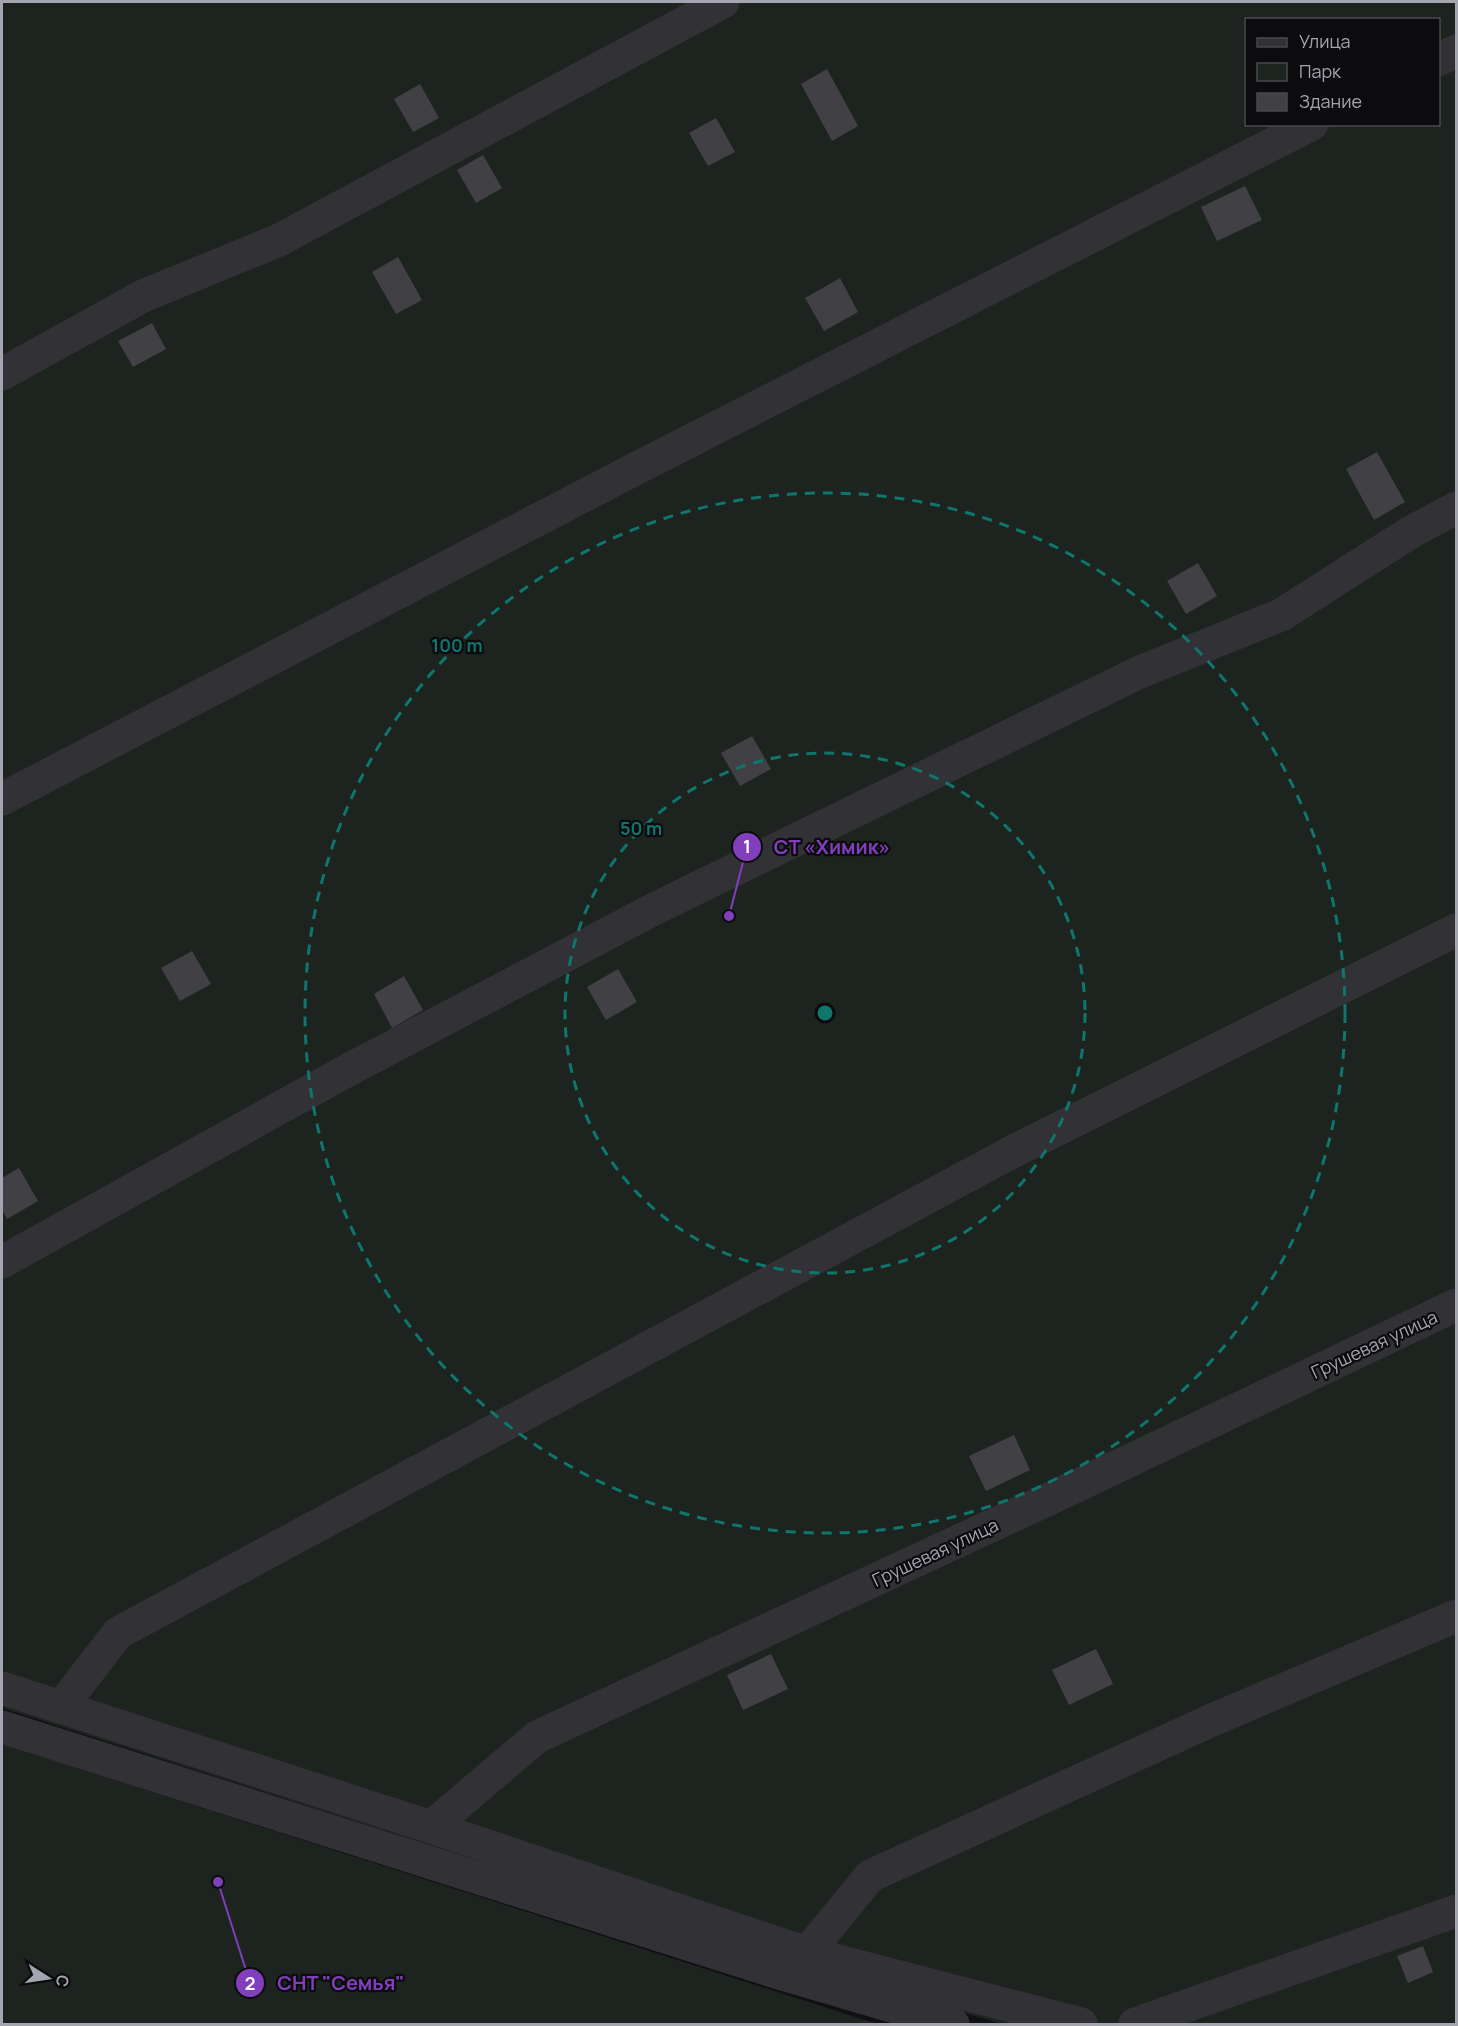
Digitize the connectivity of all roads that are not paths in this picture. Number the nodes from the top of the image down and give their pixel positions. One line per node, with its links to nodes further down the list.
1 (723, 2): 5 (street)
2 (1456, 51): 3 (street)
3 (1440, 59)
4 (1308, 126): 7 (street)
5 (2, 374)
6 (1456, 508): 9 (street)
7 (2, 799)
8 (1456, 930): 13 (street)
9 (2, 1262)
10 (1456, 1305): 15 (street, Грушевая улица)
11 (1456, 1616): 17 (street)
12 (2, 1688): 13 (street)
13 (61, 1707): 15 (street)
14 (2, 1727): 18 (street)
15 (431, 1827): 17 (street)
16 (1456, 1911): 20 (street)
17 (807, 1953): 19 (street)
18 (952, 2025)
19 (1081, 2025)
20 (1135, 2025)

